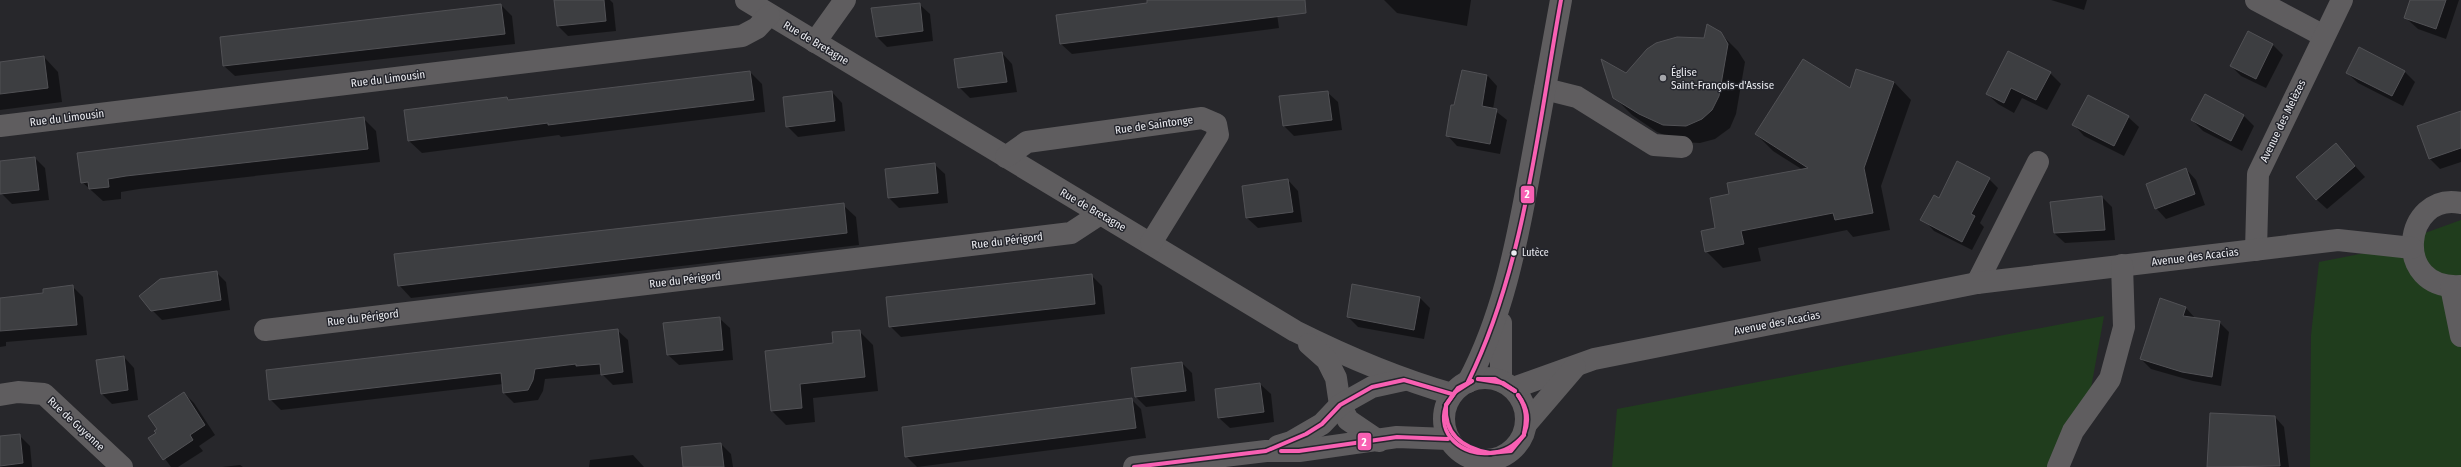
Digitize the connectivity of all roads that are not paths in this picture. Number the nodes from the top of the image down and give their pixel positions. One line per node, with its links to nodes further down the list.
1 (746, 0): 6 (street, Rue de Bretagne)
2 (845, 0): 8 (street)
3 (1561, 0): 9 (street)
4 (2256, 0): 7 (street)
5 (2342, 0): 7 (street, Avenue des Melèzes)
6 (769, 15): 8 (street, Rue de Bretagne); 10 (street, Rue du Limousin)
7 (2324, 36): 18 (street, Avenue des Melèzes)
8 (815, 42): 12 (street, Rue de Bretagne)
9 (1545, 90): 11 (street); 22 (street)
10 (0, 126)
11 (1682, 147)
12 (1006, 157): 15 (street, Rue de Bretagne); 16 (street, Rue de Saintonge)
13 (2038, 162): 20 (street)
14 (2461, 203): 17 (street)
15 (1100, 214): 16 (street, Rue de Bretagne); 23 (street, Rue du Périgord)
16 (1151, 243): 24 (street, Rue de Bretagne)
17 (2412, 248): 18 (street, Avenue des Acacias); 21 (street)
18 (2256, 250): 19 (street, Avenue des Acacias)
19 (2122, 266): 20 (street, Avenue des Acacias); 39 (street)
20 (1978, 283): 26 (street, Avenue des Acacias)
21 (2456, 287): 25 (street)
22 (1501, 303): 28 (street); 29 (street)
23 (265, 330)
24 (1294, 331): 27 (street, Rue de Bretagne); 31 (street)
25 (2461, 336)
26 (1577, 364): 28 (street, Avenue des Acacias); 32 (street)
27 (1404, 380): 29 (street, Rue de Bretagne); 31 (street)
28 (1507, 384): 29 (street); 32 (street)
29 (1460, 388): 35 (street)
30 (0, 394): 37 (street, Rue de Guyenne)
31 (1340, 405): 33 (street); 34 (street)
32 (1527, 423): 36 (street)
33 (1379, 441): 34 (street); 35 (street)
34 (1266, 451): 38 (street)
35 (1459, 453): 36 (street)
36 (1496, 463)
37 (122, 467)
38 (1134, 467)
39 (2058, 467)

